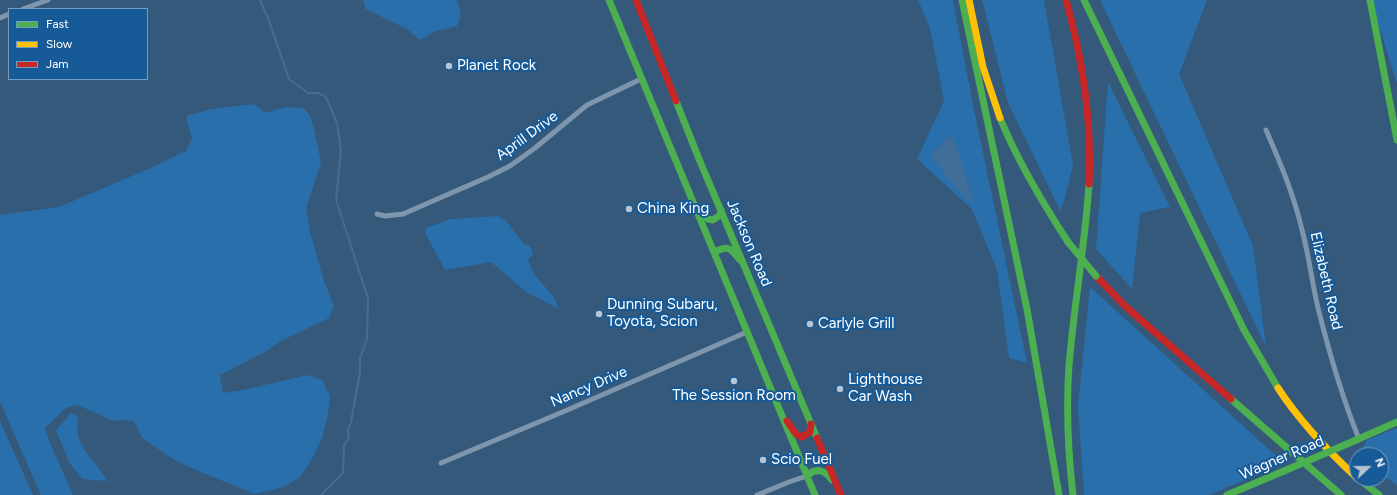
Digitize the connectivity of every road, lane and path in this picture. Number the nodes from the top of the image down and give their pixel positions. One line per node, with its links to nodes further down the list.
1 (48, 0): 9 (street)
2 (609, 0): 10 (main road)
3 (636, 0): 14 (main road, Jackson Road)
4 (962, 0): 30 (main road)
5 (968, 0): 33 (main road, bridge)
6 (1066, 0): 31 (main road)
7 (1084, 0): 24 (main road)
8 (1370, 0): 12 (main road)
9 (26, 8)
10 (640, 79): 13 (main road); 15 (street, Aprill Drive)
11 (1266, 130): 22 (street, Elizabeth Road)
12 (1397, 140)
13 (691, 198): 14 (main road); 16 (main road)
14 (721, 210): 17 (main road, Jackson Road)
15 (377, 214)
16 (714, 252): 17 (main road); 18 (main road)
17 (746, 268): 21 (main road, Jackson Road)
18 (747, 332): 19 (main road); 23 (street, Nancy Drive)
19 (780, 411): 21 (main road); 25 (main road)
20 (1397, 422): 22 (main road, Wagner Road)
21 (811, 424): 27 (main road, Jackson Road)
22 (1359, 439): 32 (main road, Wagner Road, bridge)
23 (441, 463)
24 (1349, 470)
25 (807, 476): 27 (main road); 28 (street); 29 (main road)
26 (1369, 487): 34 (main road)
27 (841, 494)
28 (757, 495)
29 (815, 495)
30 (1058, 495)
31 (1072, 495)
32 (1227, 495)
33 (1341, 495)
34 (1379, 495)

